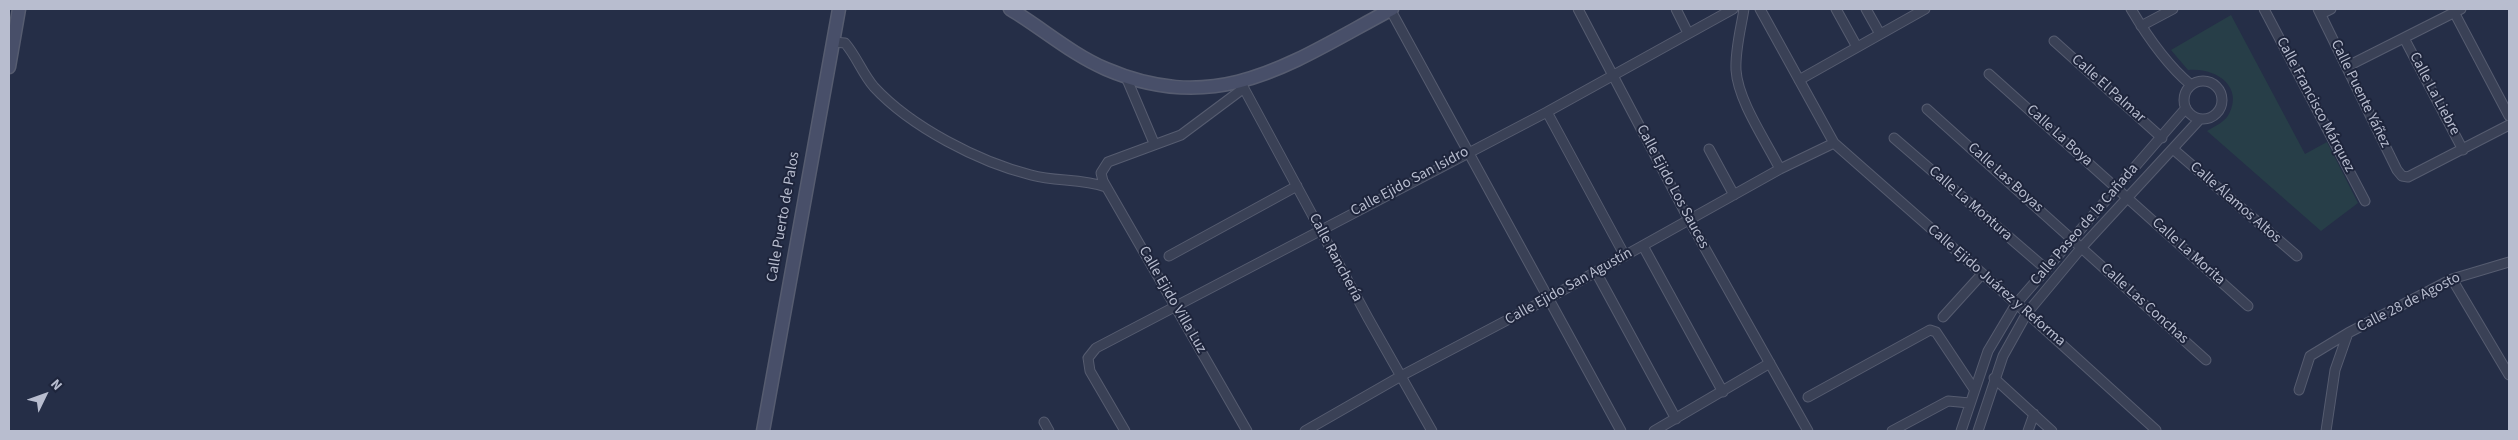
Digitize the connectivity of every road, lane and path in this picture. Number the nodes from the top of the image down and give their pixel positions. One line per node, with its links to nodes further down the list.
1 (19, 9): 27 (main road)
2 (838, 9): 24 (main road, Calle Puerto de Palos)
3 (1010, 9): 30 (main road)
4 (1391, 9): 32 (main road); 47 (street)
5 (1578, 9): 29 (street, Calle Ejido Los Sauces)
6 (1676, 9): 20 (street)
7 (1734, 9): 20 (street, Calle Ejido San Isidro)
8 (1744, 9): 48 (street)
9 (1760, 9): 31 (street, Calle Ejido Juárez y Reforma)
10 (1836, 9): 25 (street)
11 (1866, 9): 21 (street)
12 (1925, 9): 21 (street)
13 (2131, 9): 19 (street)
14 (2173, 9): 19 (street)
15 (2264, 9): 54 (street, Calle Francisco Márquez)
16 (2331, 9): 18 (street)
17 (2458, 11): 22 (street); 37 (street)
18 (2320, 12): 26 (street, Calle Puente Yáñez)
19 (2141, 26): 33 (street)
20 (1688, 33): 29 (street, Calle Ejido San Isidro)
21 (1880, 34): 25 (street)
22 (2404, 38): 26 (street); 46 (street, Calle La Liebre)
23 (2054, 40): 41 (street, Calle El Palmar)
24 (833, 42): 50 (street); 90 (main road, Calle Puerto de Palos)
25 (1857, 47): 31 (street)
26 (2348, 66): 46 (street, Calle Puente Yáñez)
27 (9, 67)
28 (1989, 74): 51 (street, Calle La Boya)
29 (1613, 75): 36 (street, Calle Ejido San Isidro); 55 (street, Calle Ejido Los Sauces)
30 (1126, 77): 32 (main road); 42 (street)
31 (1799, 80): 43 (street, Calle Ejido Juárez y Reforma)
32 (1242, 85): 42 (street); 49 (street, Calle Ranchería)
33 (2191, 86): 34 (street); 38 (street)
34 (2186, 108): 38 (street); 41 (street, Calle Paseo de la Cañada)
35 (1927, 109): 57 (street, Calle Las Boyas)
36 (1547, 112): 47 (street, Calle Ejido San Isidro); 61 (street)
37 (2509, 116)
38 (2200, 118): 45 (street, Calle Paseo de la Cañada)
39 (2509, 125): 46 (street)
40 (1894, 138): 64 (street, Calle La Montura)
41 (2162, 138): 51 (street, Calle Paseo de la Cañada)
42 (1154, 143): 50 (street, Calle Ejido Villa Luz)
43 (1834, 143): 48 (street, Calle Ejido San Agustín); 66 (street, Calle Ejido Juárez y Reforma)
44 (1709, 149): 52 (street)
45 (2173, 149): 53 (street, Calle Paseo de la Cañada); 62 (street, Calle Álamos Altos)
46 (2463, 150)
47 (1468, 151): 56 (street, Calle Ejido San Isidro); 68 (street)
48 (1780, 169): 52 (street, Calle Ejido San Agustín)
49 (1297, 186): 56 (street, Calle Ranchería); 60 (street)
50 (1106, 187): 71 (street, Calle Ejido Villa Luz)
51 (2116, 188): 53 (street, Calle La Boya); 57 (street, Calle Paseo de la Cañada)
52 (1734, 194): 55 (street, Calle Ejido San Agustín)
53 (2128, 198): 59 (street, Calle Paseo de la Cañada); 70 (street, Calle La Morita)
54 (2365, 201)
55 (1689, 220): 58 (street, Calle Ejido San Agustín); 76 (street, Calle Ejido Los Sauces)
56 (1320, 230): 71 (street, Calle Ejido San Isidro); 78 (street, Calle Ranchería)
57 (2073, 239): 59 (street, Calle Las Boyas); 64 (street, Calle Paseo de la Cañada)
58 (1643, 246): 61 (street, Calle Ejido San Agustín); 82 (street)
59 (2082, 247): 72 (street, Calle Paseo de la Cañada); 75 (street, Calle Las Conchas)
60 (1169, 256)
61 (1626, 256): 65 (street, Calle Ejido San Agustín)
62 (2297, 256)
63 (2509, 262): 67 (street, Calle 28 de Agosto)
64 (2046, 270): 69 (street, Calle Paseo de la Cañada)
65 (1596, 272): 68 (street, Calle Ejido San Agustín); 86 (street)
66 (1982, 274): 69 (street, Calle Ejido Juárez y Reforma); 73 (street)
67 (2452, 279): 74 (street, Calle 28 de Agosto); 77 (street)
68 (1549, 298): 78 (street, Calle Ejido San Agustín); 95 (street)
69 (2016, 304): 72 (street, Calle Ejido Juárez y Reforma); 80 (street, Calle Paseo de la Cañada)
70 (2248, 306)
71 (1176, 307): 92 (street, Calle Ejido San Isidro); 93 (street, Calle Ejido Villa Luz)
72 (2027, 313): 79 (street, Calle Paseo de la Cañada); 89 (street, Calle Ejido Juárez y Reforma)
73 (1944, 317)
74 (2348, 333): 81 (street); 103 (street, Calle 28 de Agosto)
75 (2206, 360)
76 (1770, 363): 82 (street); 97 (street, Calle Ejido Los Sauces)
77 (2509, 375)
78 (1401, 376): 88 (street, Calle Ejido San Agustín); 94 (street, Calle Ranchería)
79 (1994, 378): 85 (street); 100 (street, Calle Paseo de la Cañada)
80 (1974, 389): 83 (street); 84 (street, Calle Paseo de la Cañada)
81 (2299, 390)
82 (1723, 392): 86 (street)
83 (1808, 396)
84 (1970, 403): 98 (street); 99 (street, Calle Paseo de la Cañada)
85 (2034, 414): 101 (street); 102 (street)
86 (1676, 419): 96 (street)
87 (1044, 422): 91 (street)
88 (1311, 430)
89 (2156, 430)
90 (763, 431)
91 (1049, 431)
92 (1125, 431)
93 (1247, 431)
94 (1432, 431)
95 (1621, 431)
96 (1654, 431)
97 (1808, 431)
98 (1892, 431)
99 (1961, 431)
100 (1978, 431)
101 (2028, 431)
102 (2052, 431)
103 (2326, 431)

